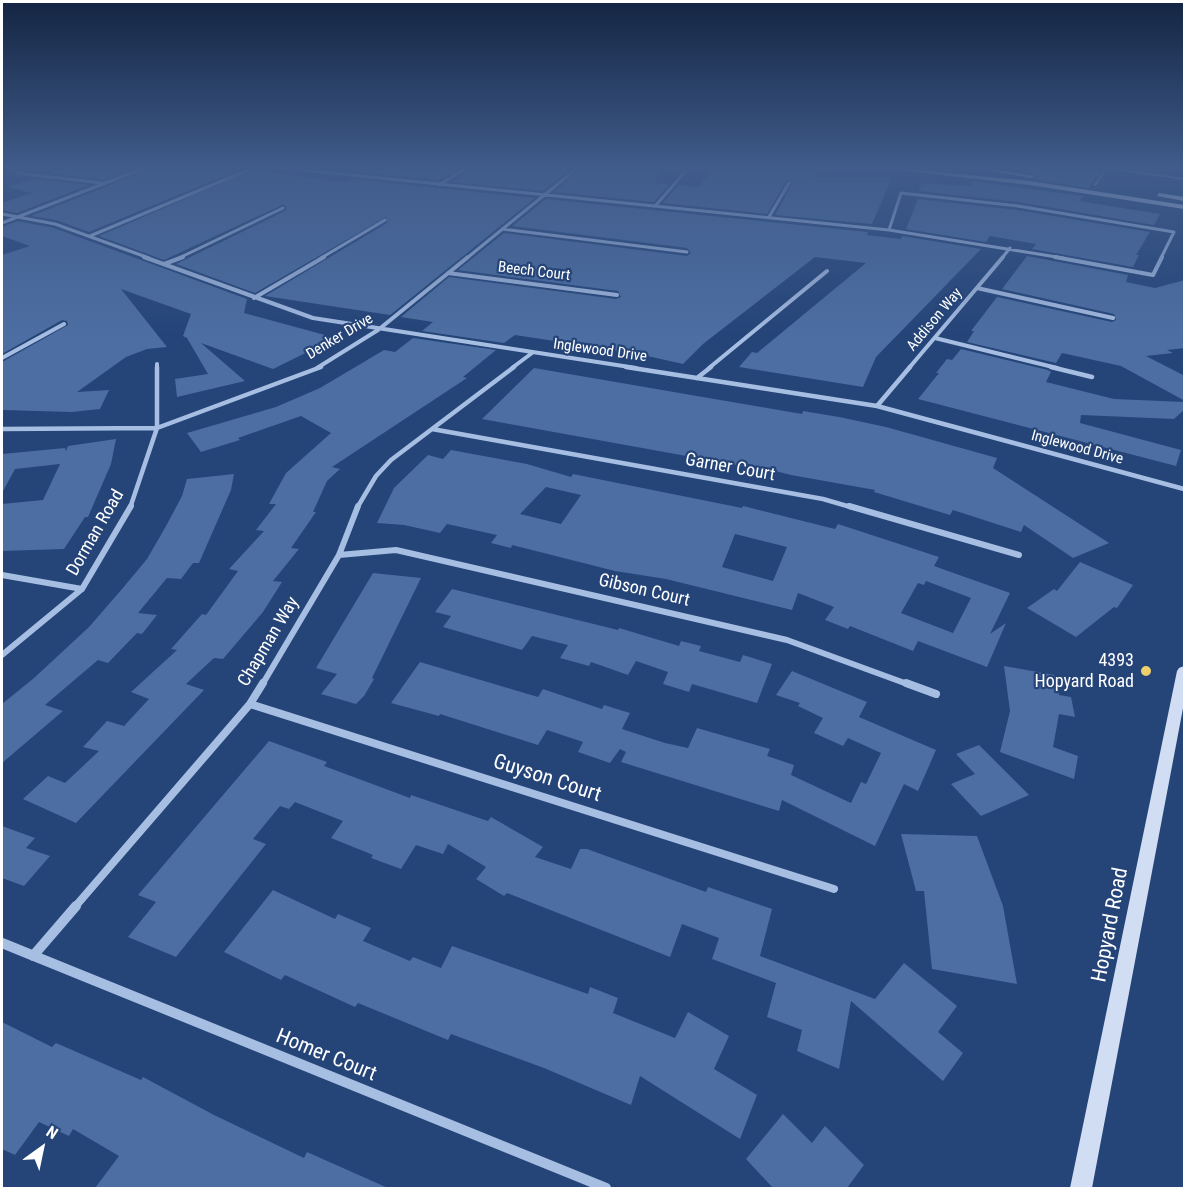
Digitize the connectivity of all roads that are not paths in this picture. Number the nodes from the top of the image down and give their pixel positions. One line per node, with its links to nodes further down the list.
1 (59, 226): 11 (street, Inglewood Drive)
2 (115, 226): 11 (street)
3 (248, 226): 14 (street)
4 (376, 226): 19 (street)
5 (506, 226): 9 (street, Denker Drive)
6 (845, 226): 10 (street)
7 (891, 226): 10 (street)
8 (1135, 226): 12 (street)
9 (502, 229): 13 (street); 16 (street, Denker Drive)
10 (890, 230): 12 (street)
11 (90, 236): 14 (street, Inglewood Drive)
12 (1010, 248): 17 (street, Addison Way)
13 (687, 252)
14 (164, 264): 19 (street, Inglewood Drive)
15 (827, 271): 28 (street)
16 (448, 273): 18 (street, Beech Court); 22 (street, Denker Drive)
17 (977, 288): 20 (street); 23 (street, Addison Way)
18 (618, 295)
19 (254, 298): 22 (street, Inglewood Drive)
20 (1113, 318)
21 (64, 324): 25 (street)
22 (378, 330): 24 (street, Inglewood Drive); 30 (street, Denker Drive)
23 (935, 338): 27 (street); 29 (street, Addison Way)
24 (532, 353): 28 (street, Inglewood Drive); 32 (street, Chapman Way)
25 (2, 358)
26 (157, 364): 30 (street, Dorman Road)
27 (1092, 377)
28 (697, 378): 29 (street, Inglewood Drive)
29 (877, 406): 33 (street, Inglewood Drive)
30 (157, 428): 31 (street, Denker Drive); 37 (street, Dorman Road)
31 (2, 429)
32 (432, 429): 34 (street, Chapman Way); 35 (street, Garner Court)
33 (1185, 489)
34 (339, 555): 40 (street, Gibson Court); 41 (street, Chapman Way)
35 (1018, 555)
36 (2, 575): 37 (street)
37 (82, 589): 38 (street, Dorman Road)
38 (2, 655)
39 (1185, 671): 46 (main road, Hopyard Road)
40 (936, 694)
41 (250, 704): 42 (street, Guyson Court); 44 (street, Chapman Way)
42 (834, 889)
43 (2, 943): 44 (street, Homer Court)
44 (33, 956): 45 (street, Homer Court)
45 (606, 1188)
46 (1081, 1188)

